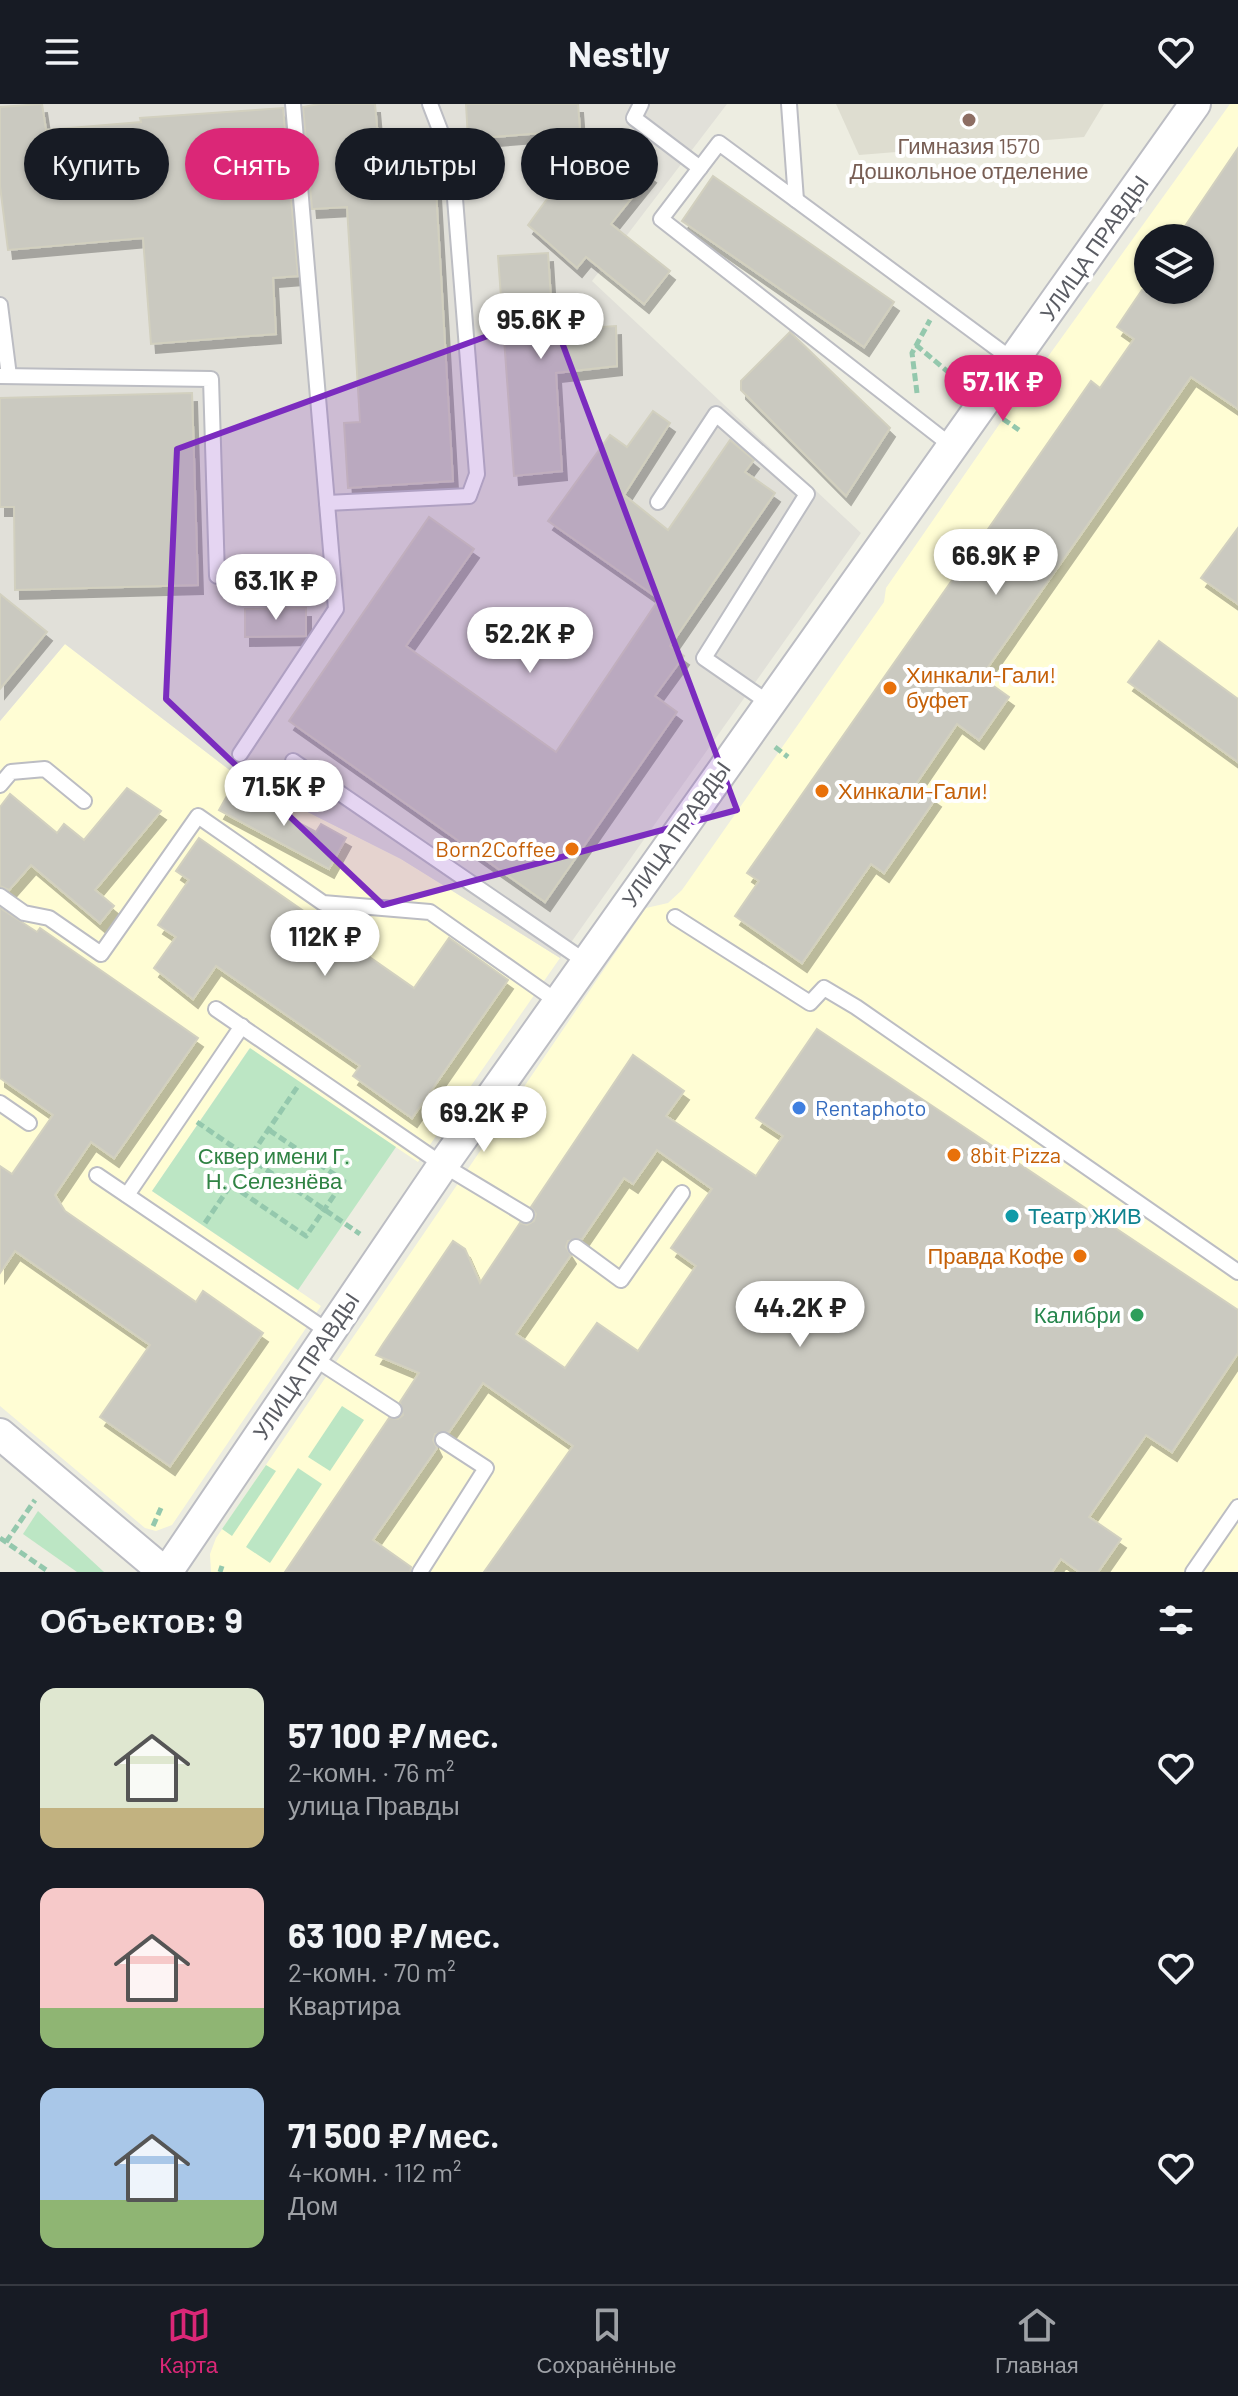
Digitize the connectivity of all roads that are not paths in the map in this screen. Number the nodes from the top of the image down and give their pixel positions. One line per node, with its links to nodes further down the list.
1 (293, 104): 13 (lane)
2 (430, 104): 13 (lane)
3 (641, 104): 6 (lane)
4 (789, 104): 7 (lane)
5 (1195, 104): 9 (street, УЛИЦА ПРАВДЫ)
6 (700, 168): 7 (lane); 11 (lane)
7 (796, 200): 9 (lane)
8 (0, 305): 10 (lane)
9 (1014, 361): 11 (street, УЛИЦА ПРАВДЫ)
10 (4, 376): 14 (lane)
11 (954, 447): 15 (street, УЛИЦА ПРАВДЫ)
12 (658, 502): 15 (lane)
13 (327, 503): 16 (lane)
14 (217, 576)
15 (769, 703): 22 (street, УЛИЦА ПРАВДЫ)
16 (240, 754)
17 (293, 761): 22 (lane)
18 (0, 785): 19 (lane)
19 (84, 801)
20 (0, 896): 23 (lane)
21 (675, 917): 34 (lane)
22 (586, 962): 23 (street, УЛИЦА ПРАВДЫ)
23 (558, 1002): 28 (street, УЛИЦА ПРАВДЫ)
24 (216, 1009): 25 (lane)
25 (242, 1026): 28 (lane); 31 (lane)
26 (0, 1103): 27 (lane)
27 (29, 1123)
28 (443, 1165): 32 (lane); 35 (street, УЛИЦА ПРАВДЫ)
29 (97, 1175): 31 (lane)
30 (682, 1193): 33 (lane)
31 (127, 1195): 35 (lane)
32 (526, 1215)
33 (576, 1247)
34 (1238, 1272)
35 (329, 1332): 36 (street, УЛИЦА ПРАВДЫ)
36 (312, 1357): 37 (lane); 41 (street, УЛИЦА ПРАВДЫ)
37 (394, 1410)
38 (0, 1434): 41 (street)
39 (443, 1440): 42 (lane)
40 (1238, 1507): 43 (lane)
41 (166, 1572)
42 (420, 1572)
43 (1193, 1572)

